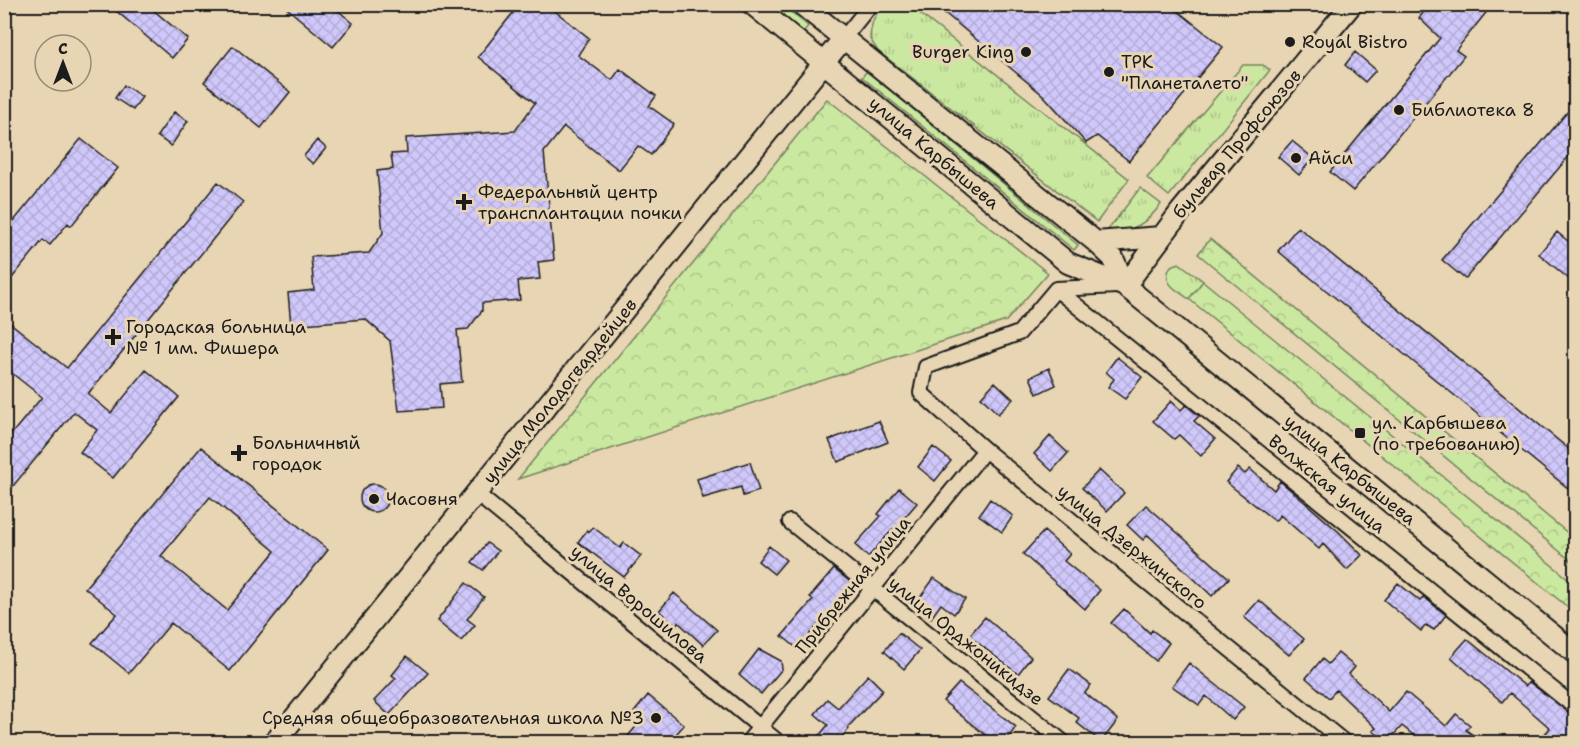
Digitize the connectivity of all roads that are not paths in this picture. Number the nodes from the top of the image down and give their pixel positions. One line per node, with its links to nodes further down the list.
1 (752, 4): 6 (street, улица Карбышева)
2 (801, 4): 5 (street, улица Карбышева)
3 (871, 4): 5 (street)
4 (1352, 4): 7 (street, бульвар Профсоюзов)
5 (843, 39): 6 (street, улица Молодогвардейцев); 8 (street, улица Карбышева)
6 (825, 63): 9 (street, улица Карбышева); 12 (street, улица Молодогвардейцев)
7 (1161, 237): 8 (street); 9 (street, бульвар Профсоюзов)
8 (1096, 242): 9 (street, улица Карбышева)
9 (1125, 286): 10 (street); 15 (street, улица Карбышева)
10 (1056, 289): 11 (street, улица Дзержинского); 16 (street, Волжская улица)
11 (985, 450): 14 (street, Прибрежная улица); 22 (street, улица Дзержинского)
12 (477, 494): 17 (street, улица Ворошилова); 18 (street, улица Молодогвардейцев)
13 (790, 522): 14 (street, улица Орджоникидзе)
14 (873, 588): 17 (street, Прибрежная улица); 21 (street, улица Орджоникидзе)
15 (1575, 654)
16 (1575, 708)
17 (760, 728): 19 (street, Прибрежная улица); 20 (street, улица Ворошилова)
18 (275, 742)
19 (748, 742)
20 (778, 742)
21 (1063, 742)
22 (1344, 742)

